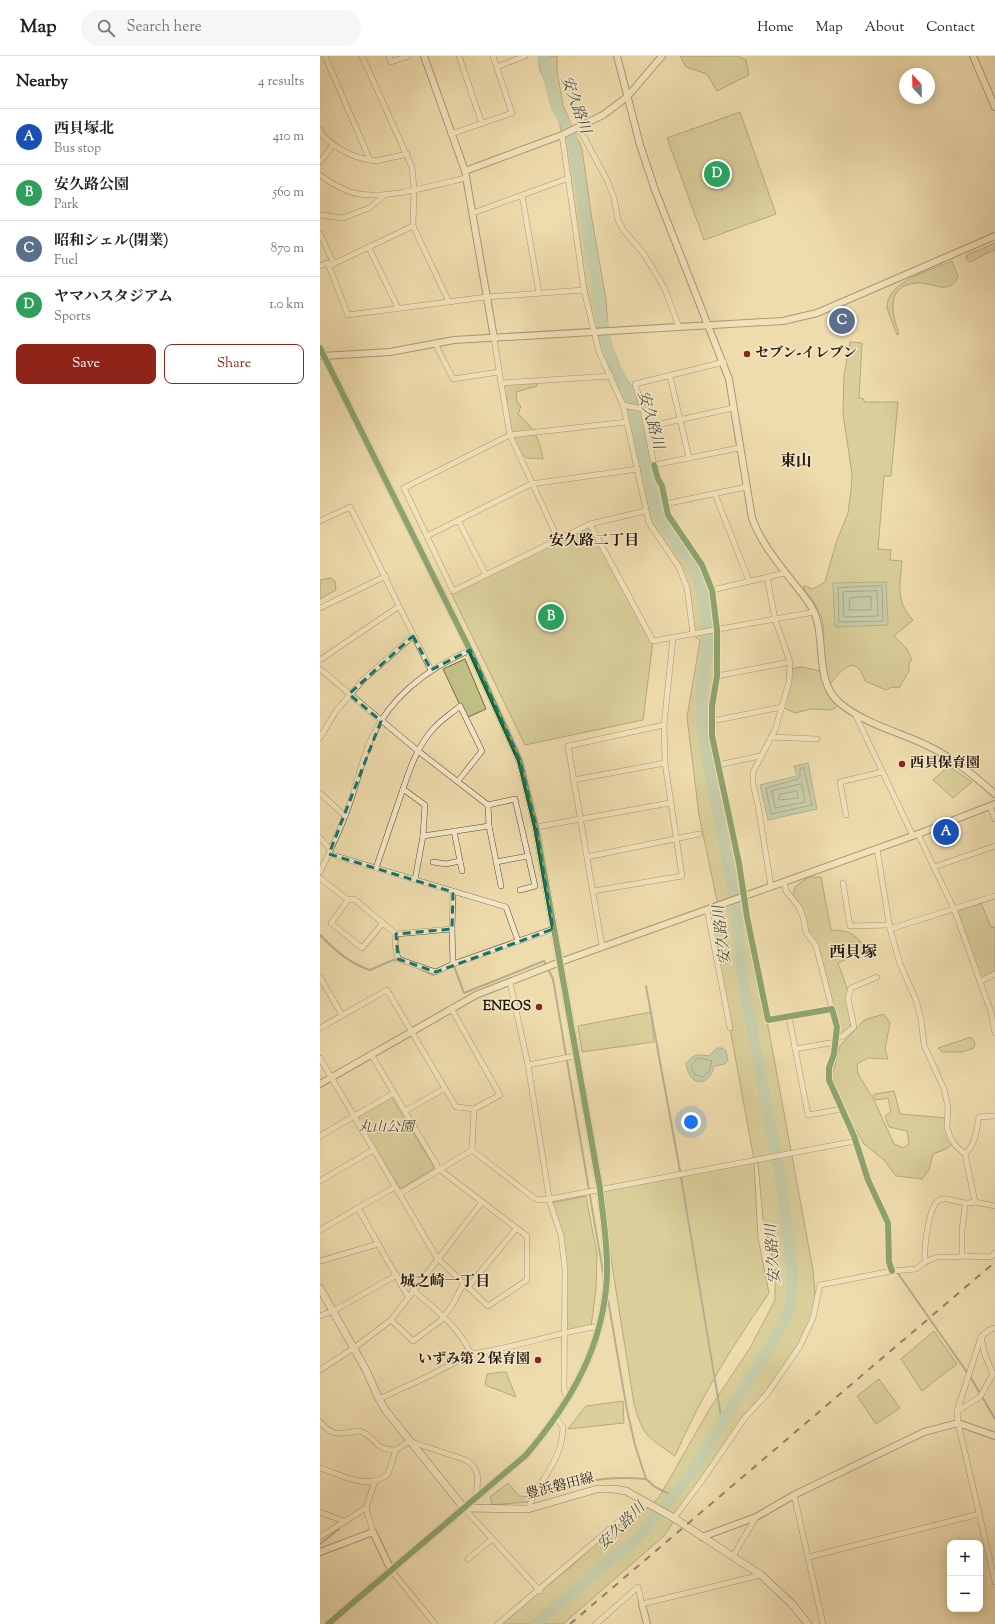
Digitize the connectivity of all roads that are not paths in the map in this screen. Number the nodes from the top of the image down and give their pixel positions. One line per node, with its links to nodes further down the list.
1 (322, 56): 22 (street)
2 (362, 56): 21 (street)
3 (389, 56): 4 (street)
4 (408, 56)
5 (424, 56): 18 (street)
6 (459, 56): 15 (street)
7 (493, 56): 12 (street)
8 (525, 56): 12 (street)
9 (618, 56): 13 (street)
10 (662, 56): 13 (street)
11 (973, 56): 14 (street)
12 (496, 67): 15 (street)
13 (627, 96): 16 (street); 43 (street)
14 (995, 107)
15 (482, 124): 18 (street)
16 (577, 128): 19 (street); 44 (street)
17 (320, 130): 20 (street)
18 (451, 134): 25 (street)
19 (564, 134): 25 (street); 26 (street)
20 (333, 144): 22 (street); 23 (street)
21 (407, 154): 22 (street); 27 (street)
22 (370, 160)
23 (320, 162)
24 (320, 175): 28 (street)
25 (465, 175): 27 (street); 30 (street)
26 (570, 178): 29 (street); 38 (street)
27 (414, 189): 28 (street); 32 (street)
28 (386, 194): 31 (street)
29 (522, 195): 30 (street); 39 (street)
30 (473, 213): 40 (street)
31 (320, 215)
32 (413, 226): 35 (street); 41 (street)
33 (320, 234): 36 (street)
34 (995, 236): 43 (street)
35 (369, 248): 36 (street); 42 (street)
36 (331, 265): 37 (street); 42 (street)
37 (320, 266)
38 (584, 290): 39 (street); 45 (street)
39 (539, 293): 40 (street)
40 (486, 297): 41 (street); 46 (street)
41 (450, 302): 42 (street)
42 (398, 308)
43 (708, 325): 44 (street); 50 (street)
44 (679, 327): 45 (street)
45 (594, 332): 46 (street); 52 (street)
46 (494, 338): 47 (street); 51 (street)
47 (435, 343): 49 (street); 51 (street)
48 (320, 348): 49 (street)
49 (322, 356): 90 (street)
50 (724, 362): 53 (street); 56 (street)
51 (499, 372): 54 (street)
52 (611, 376): 54 (street); 55 (street)
53 (670, 376): 57 (street); 58 (street)
54 (501, 383): 61 (street)
55 (625, 405): 57 (street); 59 (street)
56 (733, 408): 58 (street); 62 (street)
57 (642, 409): 60 (street)
58 (680, 420): 60 (street); 63 (street)
59 (627, 422): 61 (street); 65 (street)
60 (647, 426): 64 (street)
61 (510, 435): 66 (street); 74 (street)
62 (739, 448): 63 (street); 67 (street)
63 (689, 458): 64 (street)
64 (654, 465): 69 (street)
65 (638, 469): 66 (street); 70 (street)
66 (531, 484): 71 (street); 75 (street)
67 (746, 487): 68 (street); 76 (street)
68 (715, 494): 69 (street); 80 (street)
69 (666, 504): 81 (street)
70 (645, 512): 73 (street); 87 (street)
71 (458, 520): 74 (street); 77 (street)
72 (320, 521): 78 (street)
73 (590, 524): 75 (street); 89 (street)
74 (427, 536): 77 (street)
75 (558, 539): 77 (street)
76 (786, 573): 79 (street); 84 (street)
77 (486, 575)
78 (386, 576): 82 (street); 83 (street)
79 (767, 577): 80 (street); 85 (street)
80 (749, 581): 81 (street)
81 (712, 590): 86 (street)
82 (398, 607): 88 (street); 91 (street)
83 (320, 608)
84 (814, 612): 85 (street); 98 (street)
85 (776, 619): 86 (street); 92 (street)
86 (717, 630): 87 (street); 95 (street)
87 (693, 634): 89 (street)
88 (413, 636): 94 (street); 96 (street)
89 (673, 638): 101 (street)
90 (470, 650): 94 (street); 123 (street)
91 (320, 660)
92 (790, 662): 95 (street); 97 (street)
93 (320, 669): 96 (street)
94 (431, 670): 99 (street)
95 (717, 676): 100 (street)
96 (349, 694): 99 (street); 103 (street)
97 (782, 706): 100 (street); 102 (street)
98 (855, 714): 109 (street); 114 (street)
99 (381, 721): 105 (street); 119 (street)
100 (712, 721): 108 (street)
101 (664, 725): 107 (street); 110 (street)
102 (771, 737): 104 (street); 106 (street)
103 (320, 738)
104 (817, 739)
105 (418, 751): 111 (street); 111 (street); 112 (street)
106 (760, 756): 108 (street); 147 (street)
107 (665, 763): 110 (street); 115 (street)
108 (718, 765): 151 (street)
109 (882, 772): 118 (street); 126 (street)
110 (573, 780): 120 (street)
111 (458, 781): 116 (street)
112 (403, 789): 127 (street); 139 (street)
113 (320, 793): 119 (street)
114 (995, 794)
115 (670, 803): 120 (street); 129 (street)
116 (488, 805): 122 (street); 133 (street)
117 (992, 805): 121 (street); 126 (street)
118 (846, 815)
119 (345, 816): 132 (street)
120 (580, 819): 123 (street); 134 (street)
121 (995, 819)
122 (489, 826): 124 (street); 137 (street)
123 (536, 827): 159 (street)
124 (454, 831): 127 (street); 135 (street)
125 (699, 834): 129 (street)
126 (916, 835): 131 (street); 138 (street)
127 (423, 836): 143 (street)
128 (320, 838): 132 (street)
129 (676, 838): 134 (street); 149 (street)
130 (995, 846): 138 (street)
131 (877, 849): 144 (street); 157 (street)
132 (329, 851): 139 (street); 141 (street)
133 (528, 856): 137 (street); 148 (street)
134 (587, 857): 149 (street)
135 (460, 861): 136 (street); 140 (street)
136 (433, 862)
137 (496, 862): 146 (street)
138 (934, 867): 155 (street)
139 (376, 868): 143 (street)
140 (462, 871)
141 (320, 872)
142 (320, 878): 153 (street)
143 (415, 880): 150 (street)
144 (784, 882): 147 (street); 171 (street)
145 (843, 883): 157 (street)
146 (501, 886)
147 (771, 886): 151 (street)
148 (520, 890)
149 (593, 891): 162 (street)
150 (454, 892): 158 (street); 161 (street)
151 (744, 896): 154 (street); 173 (street)
152 (995, 896): 155 (street)
153 (348, 900): 156 (street); 156 (street)
154 (707, 909): 162 (street); 175 (street)
155 (954, 910): 157 (street); 169 (street)
156 (383, 923): 160 (street)
157 (890, 927): 197 (street)
158 (452, 929): 160 (street); 164 (street)
159 (553, 929): 161 (street); 163 (street)
160 (396, 934): 164 (street)
161 (518, 941): 164 (street)
162 (602, 946): 163 (street)
163 (560, 962): 168 (street); 181 (street)
164 (454, 964)
165 (995, 974): 169 (street)
166 (320, 977): 172 (street)
167 (877, 977): 178 (street)
168 (510, 982): 170 (street); 183 (street)
169 (980, 982): 177 (street)
170 (451, 1008): 176 (street); 188 (street)
171 (832, 1009): 173 (street); 178 (street)
172 (342, 1015): 174 (street); 176 (street)
173 (789, 1017): 179 (street)
174 (320, 1028)
175 (730, 1028)
176 (411, 1031): 180 (street); 186 (street)
177 (995, 1033)
178 (836, 1040): 179 (street); 189 (street)
179 (795, 1049): 189 (street)
180 (371, 1054): 184 (street); 187 (street)
181 (575, 1056): 183 (street); 201 (street)
182 (320, 1058): 184 (street)
183 (528, 1065): 203 (street)
184 (332, 1078): 185 (street); 192 (street)
185 (320, 1084)
186 (444, 1089): 188 (street); 190 (street)
187 (394, 1093): 190 (street); 192 (street)
188 (474, 1109): 196 (street)
189 (842, 1109): 194 (street)
190 (405, 1111): 198 (street)
191 (995, 1116): 197 (street)
192 (353, 1117): 193 (street); 195 (street)
193 (320, 1136)
194 (856, 1141): 201 (street); 217 (street)
195 (373, 1150): 199 (street); 200 (street)
196 (472, 1150): 198 (street); 203 (street)
197 (965, 1154): 205 (street)
198 (439, 1170): 202 (street); 204 (street)
199 (320, 1181)
200 (394, 1187): 202 (street); 208 (street)
201 (600, 1189): 203 (street); 228 (street)
202 (399, 1194): 214 (street)
203 (550, 1199): 230 (street)
204 (482, 1202): 209 (street); 214 (street)
205 (975, 1202): 206 (street); 207 (street)
206 (965, 1205): 213 (street); 216 (street)
207 (995, 1206)
208 (358, 1208): 210 (street); 211 (street)
209 (516, 1229): 220 (street); 220 (street)
210 (320, 1230)
211 (378, 1244): 215 (street); 218 (street)
212 (995, 1253): 213 (street)
213 (962, 1256): 216 (street)
214 (437, 1258): 219 (street); 222 (street)
215 (320, 1261)
216 (925, 1262): 217 (street)
217 (892, 1271): 255 (street)
218 (397, 1275): 223 (street); 224 (street)
219 (464, 1283): 220 (street); 226 (street)
220 (468, 1287)
221 (320, 1288): 224 (main road)
222 (413, 1290): 223 (street); 226 (street)
223 (408, 1297): 227 (street)
224 (333, 1311): 225 (street); 232 (main road)
225 (320, 1316)
226 (444, 1316): 227 (street); 233 (street)
227 (391, 1320): 232 (street)
228 (599, 1326): 230 (street); 236 (street)
229 (995, 1328): 231 (street)
230 (564, 1332): 233 (street); 236 (street)
231 (981, 1337): 237 (street); 237 (street)
232 (354, 1348): 234 (street); 235 (main road)
233 (471, 1354): 235 (street)
234 (320, 1370)
235 (378, 1399): 242 (main road)
236 (567, 1402): 238 (street)
237 (957, 1411): 240 (street)
238 (556, 1418): 247 (street); 251 (street)
239 (320, 1422): 243 (street)
240 (958, 1423): 241 (street); 246 (street); 253 (street)
241 (995, 1436)
242 (409, 1440): 243 (street); 247 (street); 250 (main road)
243 (396, 1450): 245 (street)
244 (320, 1468): 245 (street)
245 (374, 1482): 249 (street)
246 (794, 1495): 254 (street); 263 (street)
247 (476, 1497): 250 (street)
248 (650, 1504): 251 (main road, 豊浜磐田線); 255 (main road, 豊浜磐田線); 268 (street)
249 (366, 1508): 256 (street); 257 (street)
250 (464, 1508): 251 (main road, 豊浜磐田線); 260 (street); 265 (street)
251 (528, 1509)
252 (320, 1512): 256 (street)
253 (979, 1514): 263 (street); 267 (street)
254 (756, 1517): 258 (street); 262 (street)
255 (674, 1518): 258 (main road, 豊浜磐田線)
256 (344, 1521): 259 (street)
257 (373, 1532): 261 (street); 265 (street)
258 (702, 1537): 262 (main road, 豊浜磐田線)
259 (320, 1538)
260 (492, 1539): 264 (street); 268 (street)
261 (320, 1552)
262 (733, 1556): 266 (main road, 豊浜磐田線)
263 (809, 1556): 276 (street)
264 (468, 1559)
265 (391, 1570): 270 (street); 271 (street)
266 (761, 1575): 269 (street); 275 (main road, 豊浜磐田線)
267 (995, 1582)
268 (540, 1590): 272 (street)
269 (642, 1604): 273 (street); 274 (street)
270 (328, 1624)
271 (435, 1624)
272 (498, 1624)
273 (596, 1624)
274 (647, 1624)
275 (808, 1624)
276 (823, 1624)

